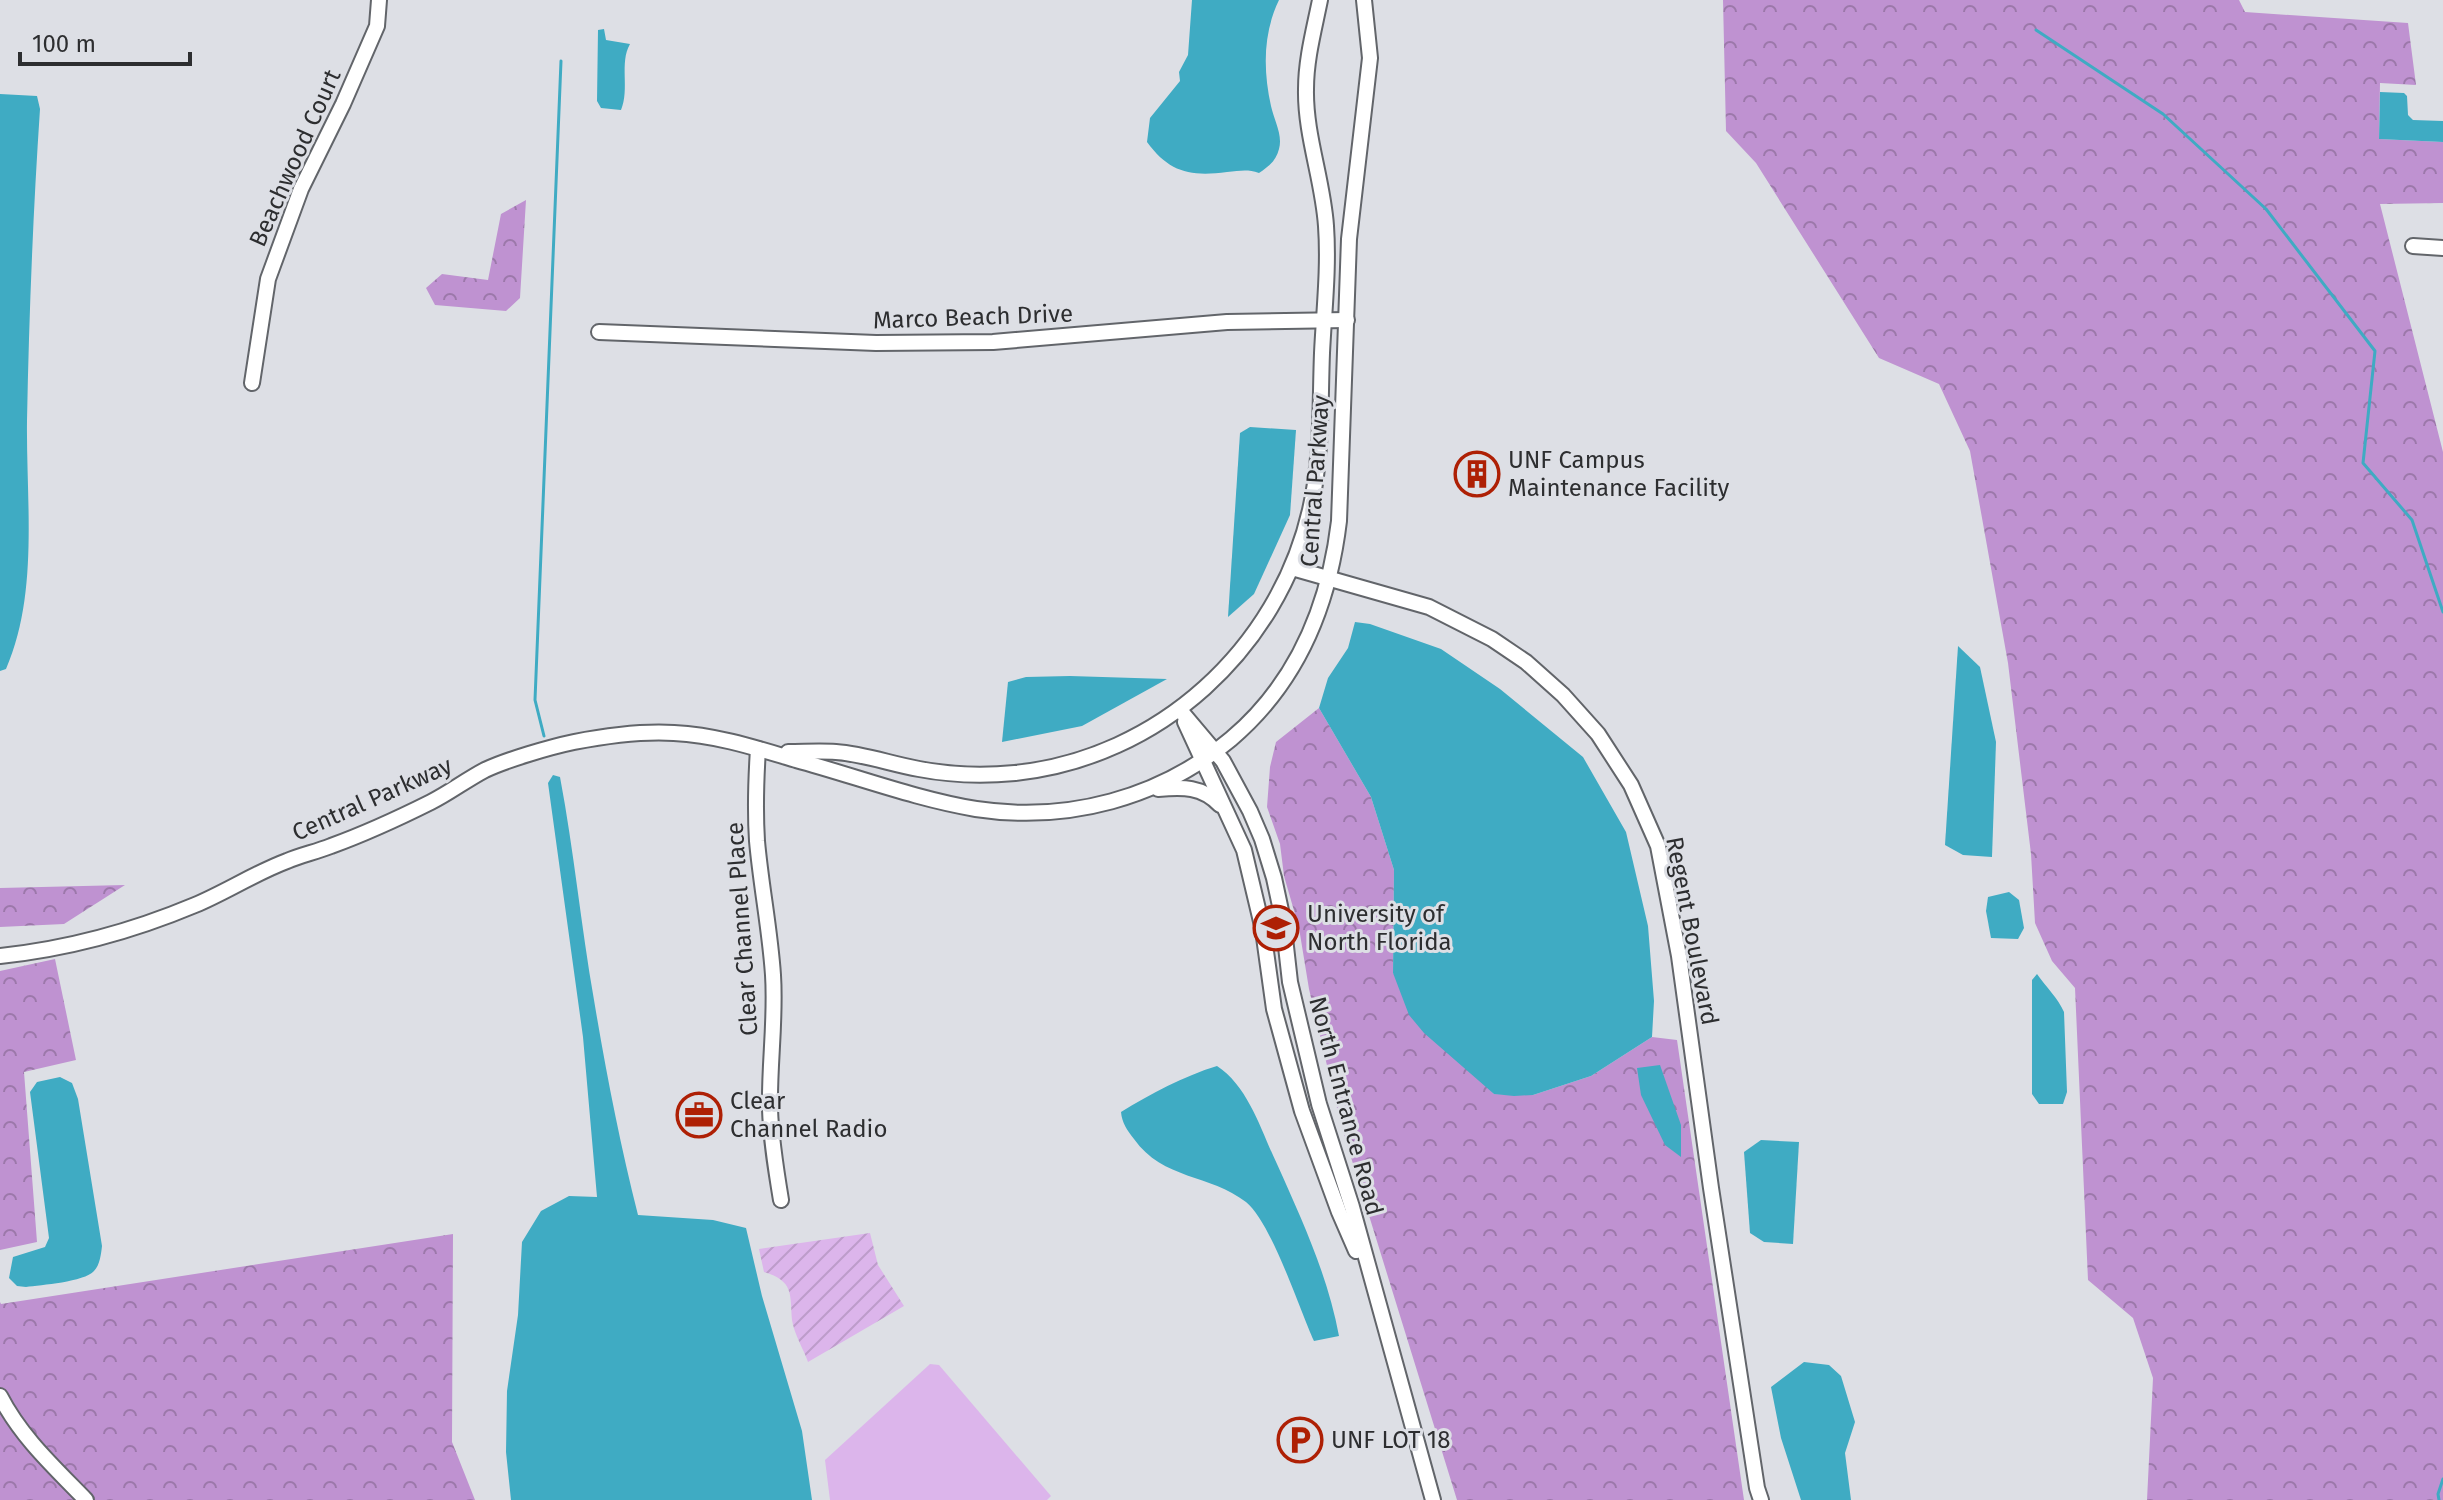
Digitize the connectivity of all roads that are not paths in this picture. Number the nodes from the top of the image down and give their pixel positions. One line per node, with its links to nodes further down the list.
1 (379, 0): 9 (street, Beachwood Court)
2 (1320, 0): 6 (street, Central Parkway)
3 (1364, 0): 7 (street, Central Parkway)
4 (2413, 246): 5 (street)
5 (2443, 248)
6 (1323, 320): 7 (street, Marco Beach Drive); 8 (street, Marco Beach Drive); 10 (street, Central Parkway)
7 (1347, 320): 11 (street, Central Parkway)
8 (599, 332)
9 (252, 383)
10 (1292, 568): 11 (street, Regent Boulevard); 12 (street, Central Parkway)
11 (1330, 580): 14 (street, Central Parkway); 26 (street, Regent Boulevard)
12 (1180, 710): 13 (street, Central Parkway); 14 (street, North Entrance Road); 15 (street, North Entrance Road)
13 (765, 751): 16 (street, Central Parkway); 18 (street, Central Parkway); 21 (street, Clear Channel Place)
14 (1216, 751): 15 (street, Central Parkway); 19 (street, North Entrance Road)
15 (1201, 761): 16 (street, Central Parkway); 17 (street, North Entrance Road)
16 (1150, 789): 17 (street)
17 (1226, 811): 20 (street, North Entrance Road)
18 (0, 956)
19 (1302, 1037): 20 (street); 22 (street, North Entrance Road)
20 (1289, 1063): 22 (street, North Entrance Road)
21 (781, 1200)
22 (1372, 1287): 25 (street, North Entrance Road)
23 (0, 1396): 24 (street)
24 (86, 1500)
25 (1433, 1500)
26 (1761, 1500)

